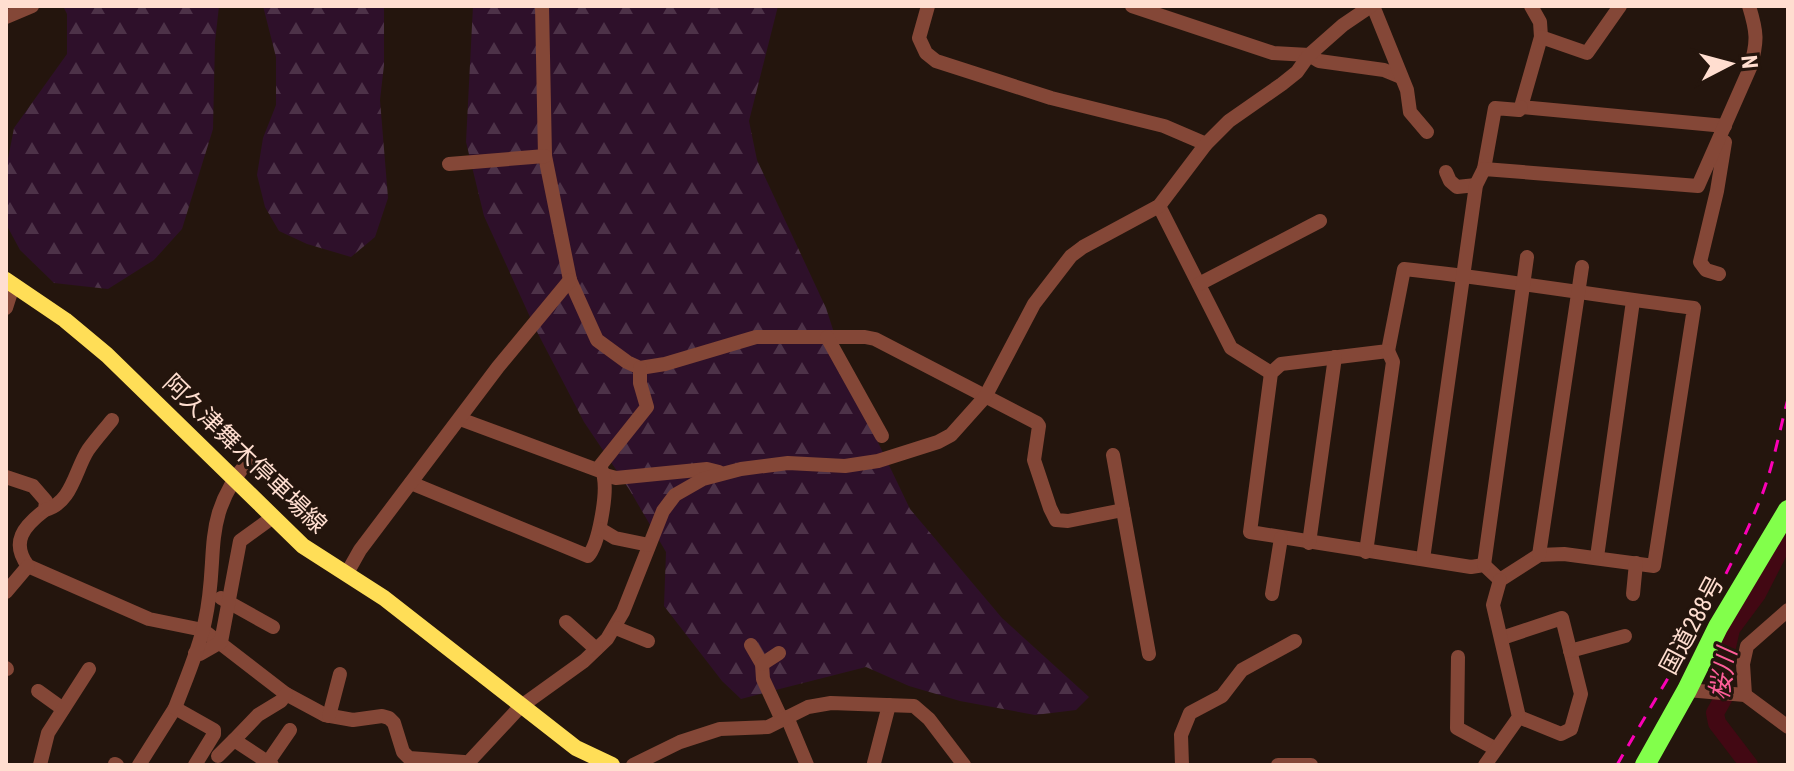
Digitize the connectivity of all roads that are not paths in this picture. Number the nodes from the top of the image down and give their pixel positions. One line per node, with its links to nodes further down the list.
1 (32, 6): 9 (street)
2 (542, 6): 17 (street)
3 (928, 6): 16 (street)
4 (1132, 6): 11 (street)
5 (1372, 6): 11 (street); 12 (street)
6 (1531, 6): 10 (street)
7 (1620, 6): 10 (street)
8 (1749, 6): 14 (street)
9 (6, 17)
10 (1541, 37): 13 (street)
11 (1309, 55): 12 (street); 16 (street)
12 (1401, 77): 15 (street)
13 (1521, 107): 14 (street); 19 (street)
14 (1724, 130): 19 (street); 26 (street)
15 (1427, 132)
16 (1206, 144): 22 (street)
17 (545, 156): 18 (street); 28 (street)
18 (449, 164)
19 (1484, 169): 21 (street)
20 (1446, 172): 21 (street)
21 (1476, 185): 27 (street)
22 (1159, 206): 30 (street); 40 (street)
23 (1320, 221): 30 (street)
24 (1527, 257): 31 (street)
25 (1582, 267): 32 (street)
26 (1719, 274)
27 (1465, 275): 31 (street); 36 (street); 62 (street)
28 (570, 280): 38 (street); 41 (street)
29 (10, 283): 34 (street); 49 (main road, 阿久津舞木停車場線)
30 (1199, 284): 39 (street)
31 (1523, 284): 32 (street); 64 (street)
32 (1579, 290): 33 (street); 60 (street)
33 (1633, 301): 61 (street); 63 (street)
34 (6, 308)
35 (827, 337): 38 (street); 40 (street); 43 (street)
36 (1388, 351): 37 (street); 59 (street)
37 (1335, 357): 39 (street); 57 (street)
38 (640, 368): 46 (street)
39 (1271, 373): 56 (street)
40 (985, 397): 47 (street); 52 (street)
41 (460, 419): 46 (street); 50 (street)
42 (112, 420): 51 (street)
43 (882, 436)
44 (1113, 455): 52 (street)
45 (250, 459): 49 (street)
46 (602, 473): 47 (street); 55 (street)
47 (724, 473): 58 (street)
48 (6, 477): 51 (street)
49 (233, 478): 54 (main road, 阿久津舞木停車場線); 69 (street)
50 (411, 483): 55 (street); 66 (street)
51 (45, 510): 65 (street)
52 (1123, 510): 88 (street)
53 (1788, 510): 93 (highway, 国道288号)
54 (273, 517): 66 (main road, 阿久津舞木停車場線); 72 (street)
55 (600, 529): 58 (street)
56 (1281, 538): 57 (street); 70 (street)
57 (1309, 543): 59 (street)
58 (649, 545): 76 (street)
59 (1366, 552): 62 (street)
60 (1539, 555): 61 (street); 67 (street)
61 (1597, 557): 63 (street)
62 (1423, 559): 64 (street)
63 (1636, 563): 71 (street)
64 (1484, 565): 67 (street)
65 (28, 566): 68 (street); 77 (street)
66 (347, 573): 98 (main road, 阿久津舞木停車場線)
67 (1500, 580): 79 (street)
68 (6, 592)
69 (209, 594): 72 (street); 77 (street)
70 (1272, 594)
71 (1633, 594)
72 (229, 601): 75 (street); 82 (street)
73 (1788, 610): 96 (street)
74 (566, 622): 84 (street)
75 (273, 627)
76 (616, 628): 80 (street); 84 (street)
77 (203, 630): 82 (street); 86 (street)
78 (1625, 636): 85 (street)
79 (1502, 638): 85 (street); 102 (street)
80 (648, 641)
81 (1295, 641): 119 (street)
82 (221, 642): 86 (street); 95 (street)
83 (751, 645): 90 (street)
84 (596, 649): 98 (street)
85 (1570, 651): 102 (street)
86 (195, 653): 99 (street)
87 (779, 653): 90 (street)
88 (1149, 654)
89 (1458, 657): 107 (street)
90 (762, 664): 103 (street)
91 (89, 669): 100 (street)
92 (340, 674): 101 (street)
93 (1687, 690): 96 (street); 123 (highway, 国道288号)
94 (38, 691): 100 (street)
95 (286, 694): 101 (street); 106 (street)
96 (1740, 694): 104 (street)
97 (889, 705): 103 (street); 111 (street); 118 (street)
98 (520, 707): 109 (street); 110 (main road, 阿久津舞木停車場線)
99 (175, 708): 114 (street); 115 (street)
100 (63, 709): 113 (street)
101 (329, 716): 109 (street)
102 (1519, 717): 107 (street)
103 (785, 718): 116 (street); 117 (street)
104 (1788, 727)
105 (290, 730): 112 (street)
106 (234, 740): 108 (street); 112 (street)
107 (1496, 749): 122 (street)
108 (218, 756)
109 (482, 759)
110 (605, 763)
111 (874, 763)
112 (270, 764)
113 (40, 765)
114 (139, 765)
115 (195, 765)
116 (633, 765)
117 (807, 765)
118 (964, 765)
119 (1182, 765)
120 (1278, 765): 121 (street)
121 (1311, 765)
122 (1485, 765)
123 (1645, 765)

